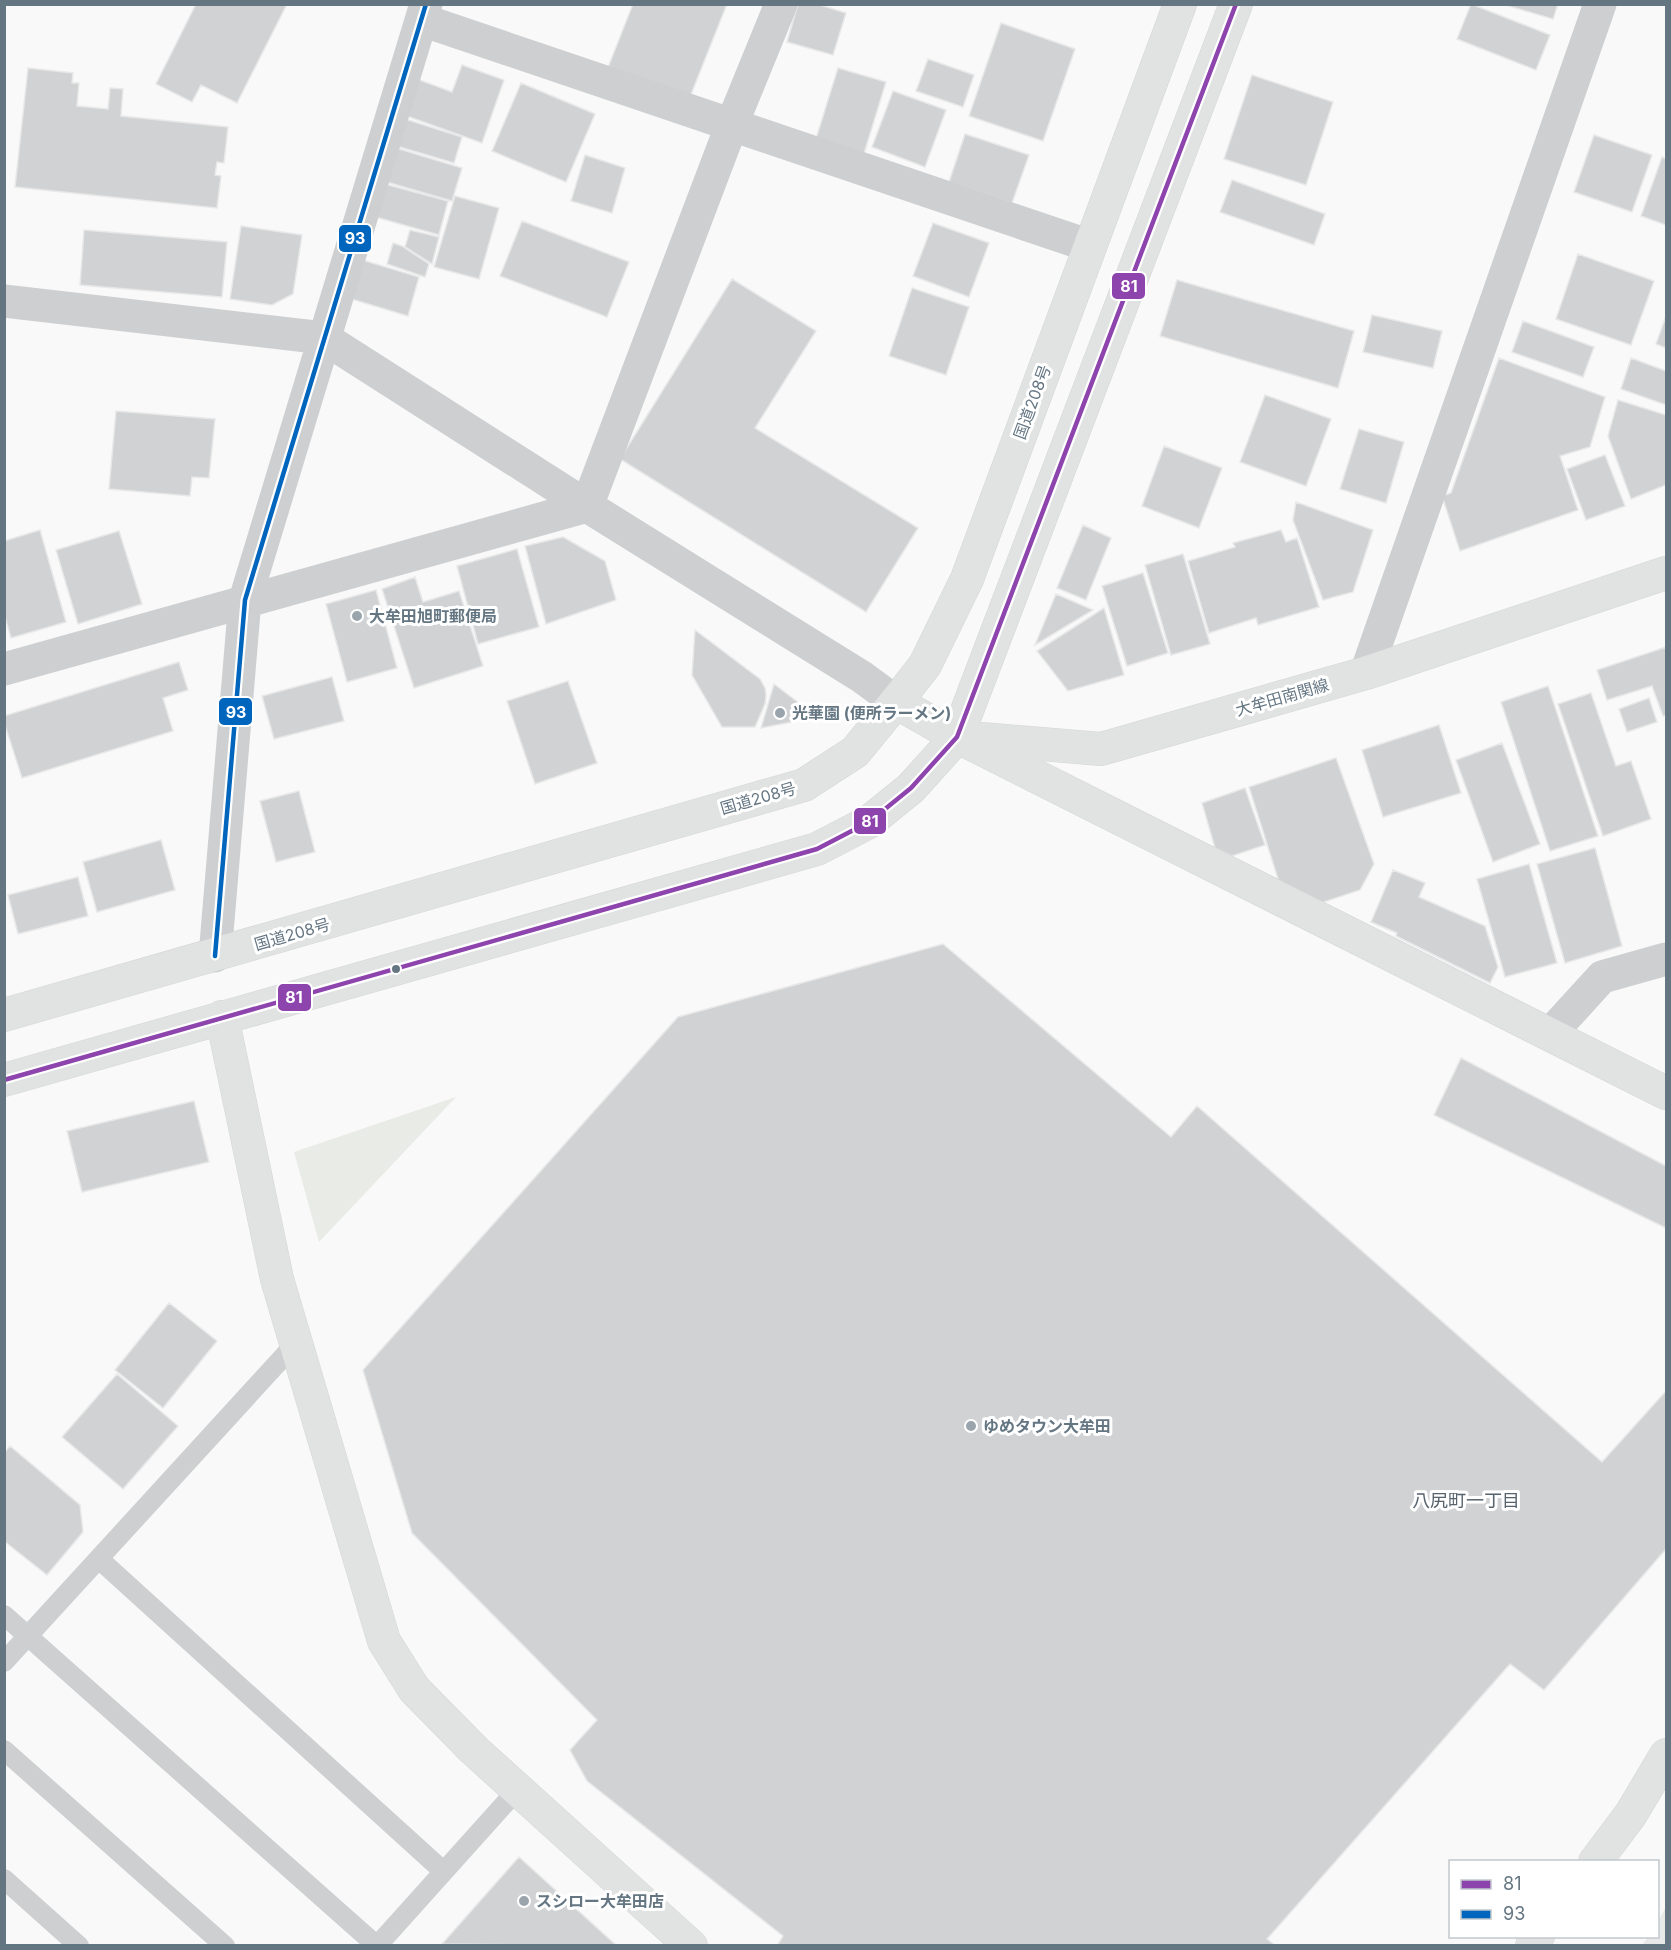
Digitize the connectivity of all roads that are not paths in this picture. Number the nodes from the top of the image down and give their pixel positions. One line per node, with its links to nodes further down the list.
1 (781, 4): 6 (street)
2 (1180, 4): 7 (main road, 国道208号)
3 (1236, 4): 16 (main road)
4 (1600, 4): 14 (street)
5 (424, 12): 6 (street); 9 (street)
6 (732, 124): 7 (street); 10 (street)
7 (1090, 246): 15 (main road, 国道208号)
8 (4, 301): 9 (street)
9 (324, 338): 10 (street); 12 (street)
10 (587, 506): 12 (street); 15 (street)
11 (1666, 573): 14 (main road, 大牟田南関線)
12 (245, 600): 13 (street); 17 (street)
13 (4, 669)
14 (1366, 673): 16 (main road, 大牟田南関線)
15 (896, 702): 16 (main road, 大牟田南関線); 17 (main road, 国道208号)
16 (957, 737): 20 (main road); 21 (main road)
17 (214, 956): 19 (main road, 国道208号)
18 (1666, 959): 21 (street)
19 (4, 1016)
20 (222, 1017): 22 (main road); 24 (main road)
21 (1550, 1034): 23 (main road)
22 (4, 1080)
23 (1666, 1093)
24 (296, 1344): 25 (lane); 31 (main road)
25 (99, 1559): 27 (lane); 33 (lane)
26 (4, 1615): 27 (lane)
27 (28, 1636): 28 (lane); 35 (lane)
28 (4, 1662)
29 (4, 1750): 37 (lane)
30 (1666, 1755): 32 (main road)
31 (518, 1789): 33 (lane); 38 (main road)
32 (1596, 1860)
33 (443, 1871): 35 (lane)
34 (4, 1879): 36 (lane)
35 (377, 1945)
36 (79, 1946)
37 (225, 1946)
38 (691, 1946)

